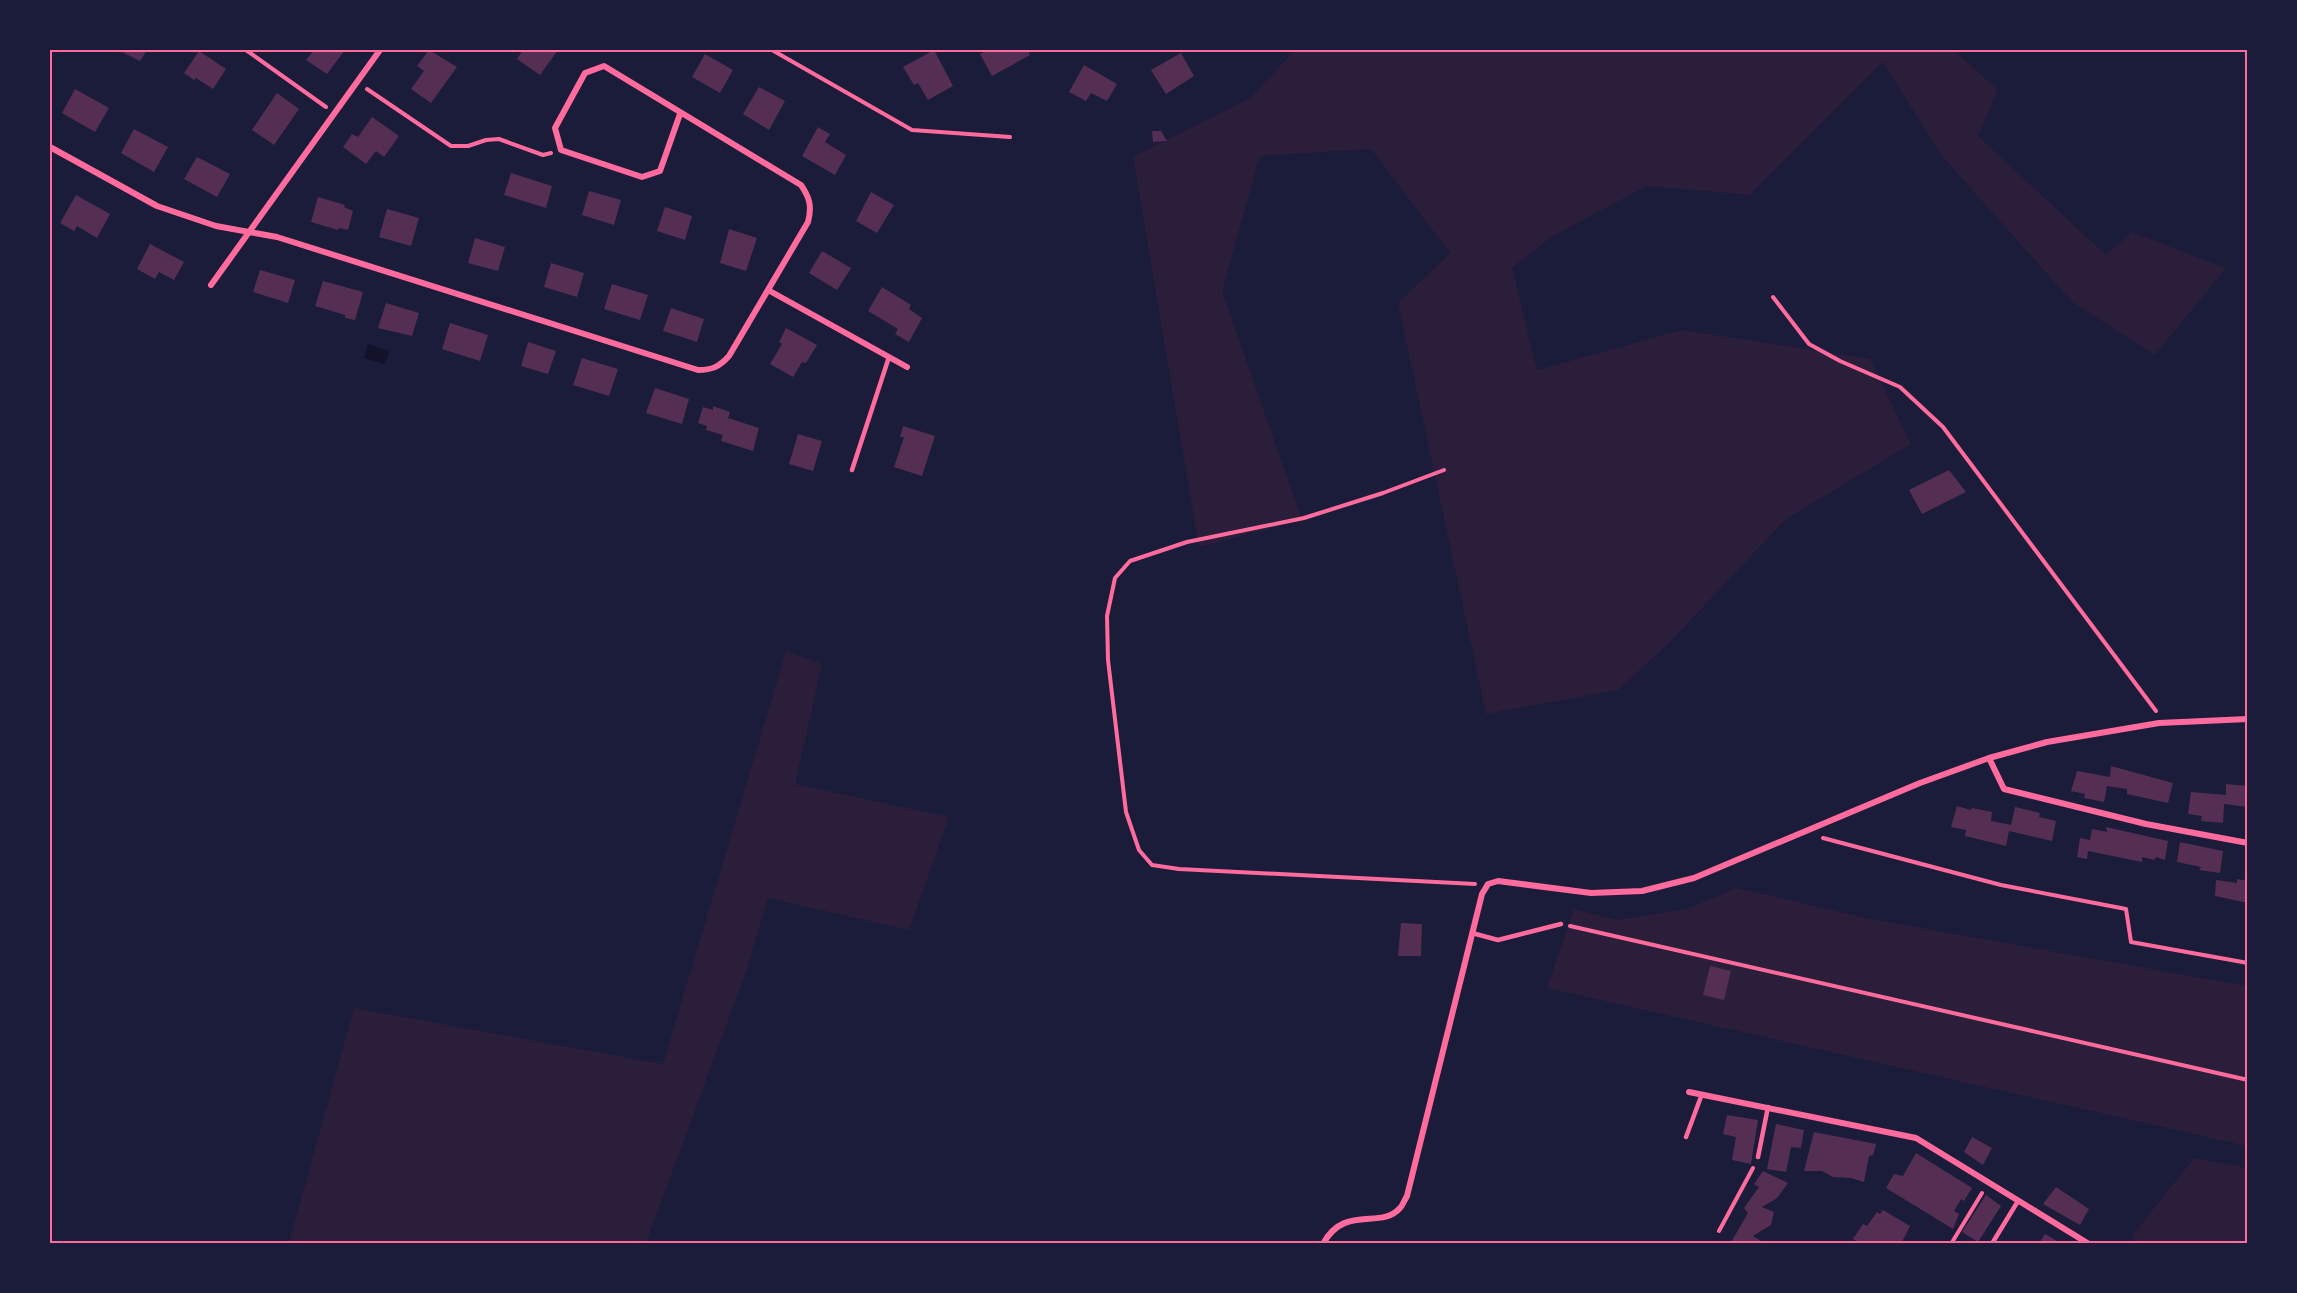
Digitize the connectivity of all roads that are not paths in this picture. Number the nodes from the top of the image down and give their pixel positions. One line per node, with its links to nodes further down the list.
1 (380, 50): 4 (street)
2 (680, 114): 2 (street); 6 (street)
3 (50, 147): 4 (street)
4 (250, 232): 5 (street); 6 (street)
5 (211, 285)
6 (768, 290): 7 (street)
7 (889, 357): 8 (street); 9 (lane)
8 (908, 367)
9 (852, 470)
10 (2247, 719): 11 (street)
11 (1989, 758): 12 (street); 14 (street)
12 (2247, 843)
13 (1561, 924): 14 (lane)
14 (1472, 933): 22 (street)
15 (1689, 1092): 16 (street)
16 (1702, 1094): 17 (street); 18 (lane)
17 (1768, 1107): 19 (lane); 20 (street)
18 (1686, 1137)
19 (1758, 1157)
20 (2018, 1201): 21 (lane); 23 (street)
21 (1993, 1242)
22 (1323, 1244)
23 (2089, 1244)

